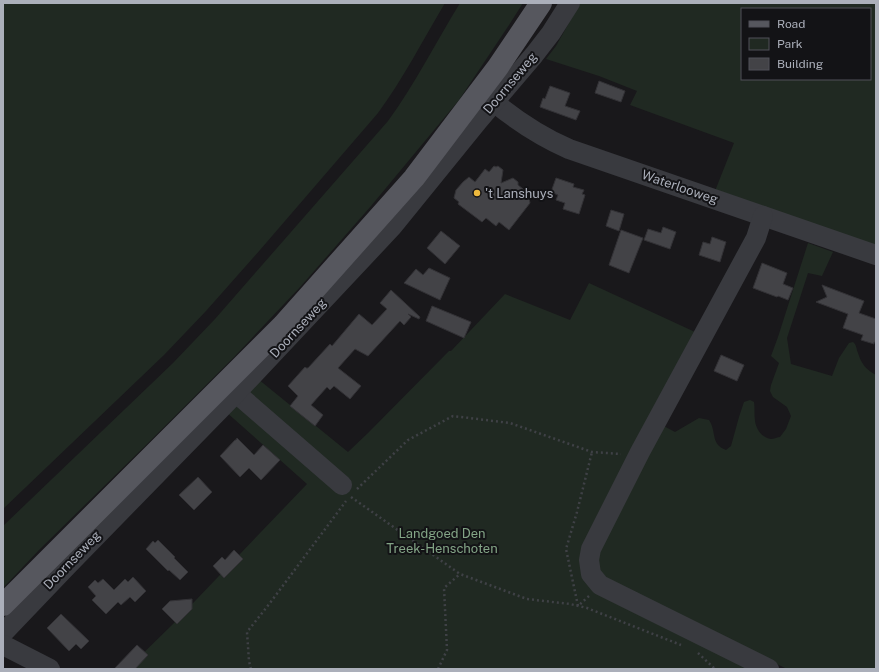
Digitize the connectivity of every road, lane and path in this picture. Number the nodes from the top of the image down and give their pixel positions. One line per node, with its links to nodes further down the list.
1 (541, 3): 10 (main road, Doornseweg)
2 (570, 3): 3 (street, Doornseweg)
3 (494, 102): 4 (street, Waterlooweg); 6 (street, Doornseweg)
4 (763, 216): 5 (street, Waterlooweg); 7 (street)
5 (876, 255)
6 (236, 393): 8 (street); 11 (street, Doornseweg)
7 (640, 452): 8 (path); 19 (street)
8 (346, 490): 9 (path); 16 (path)
9 (460, 574): 13 (path); 17 (path)
10 (3, 605)
11 (3, 633)
12 (3, 644): 15 (street)
13 (682, 646)
14 (696, 651): 18 (path)
15 (50, 669)
16 (251, 669)
17 (438, 669)
18 (716, 669)
19 (769, 669)

